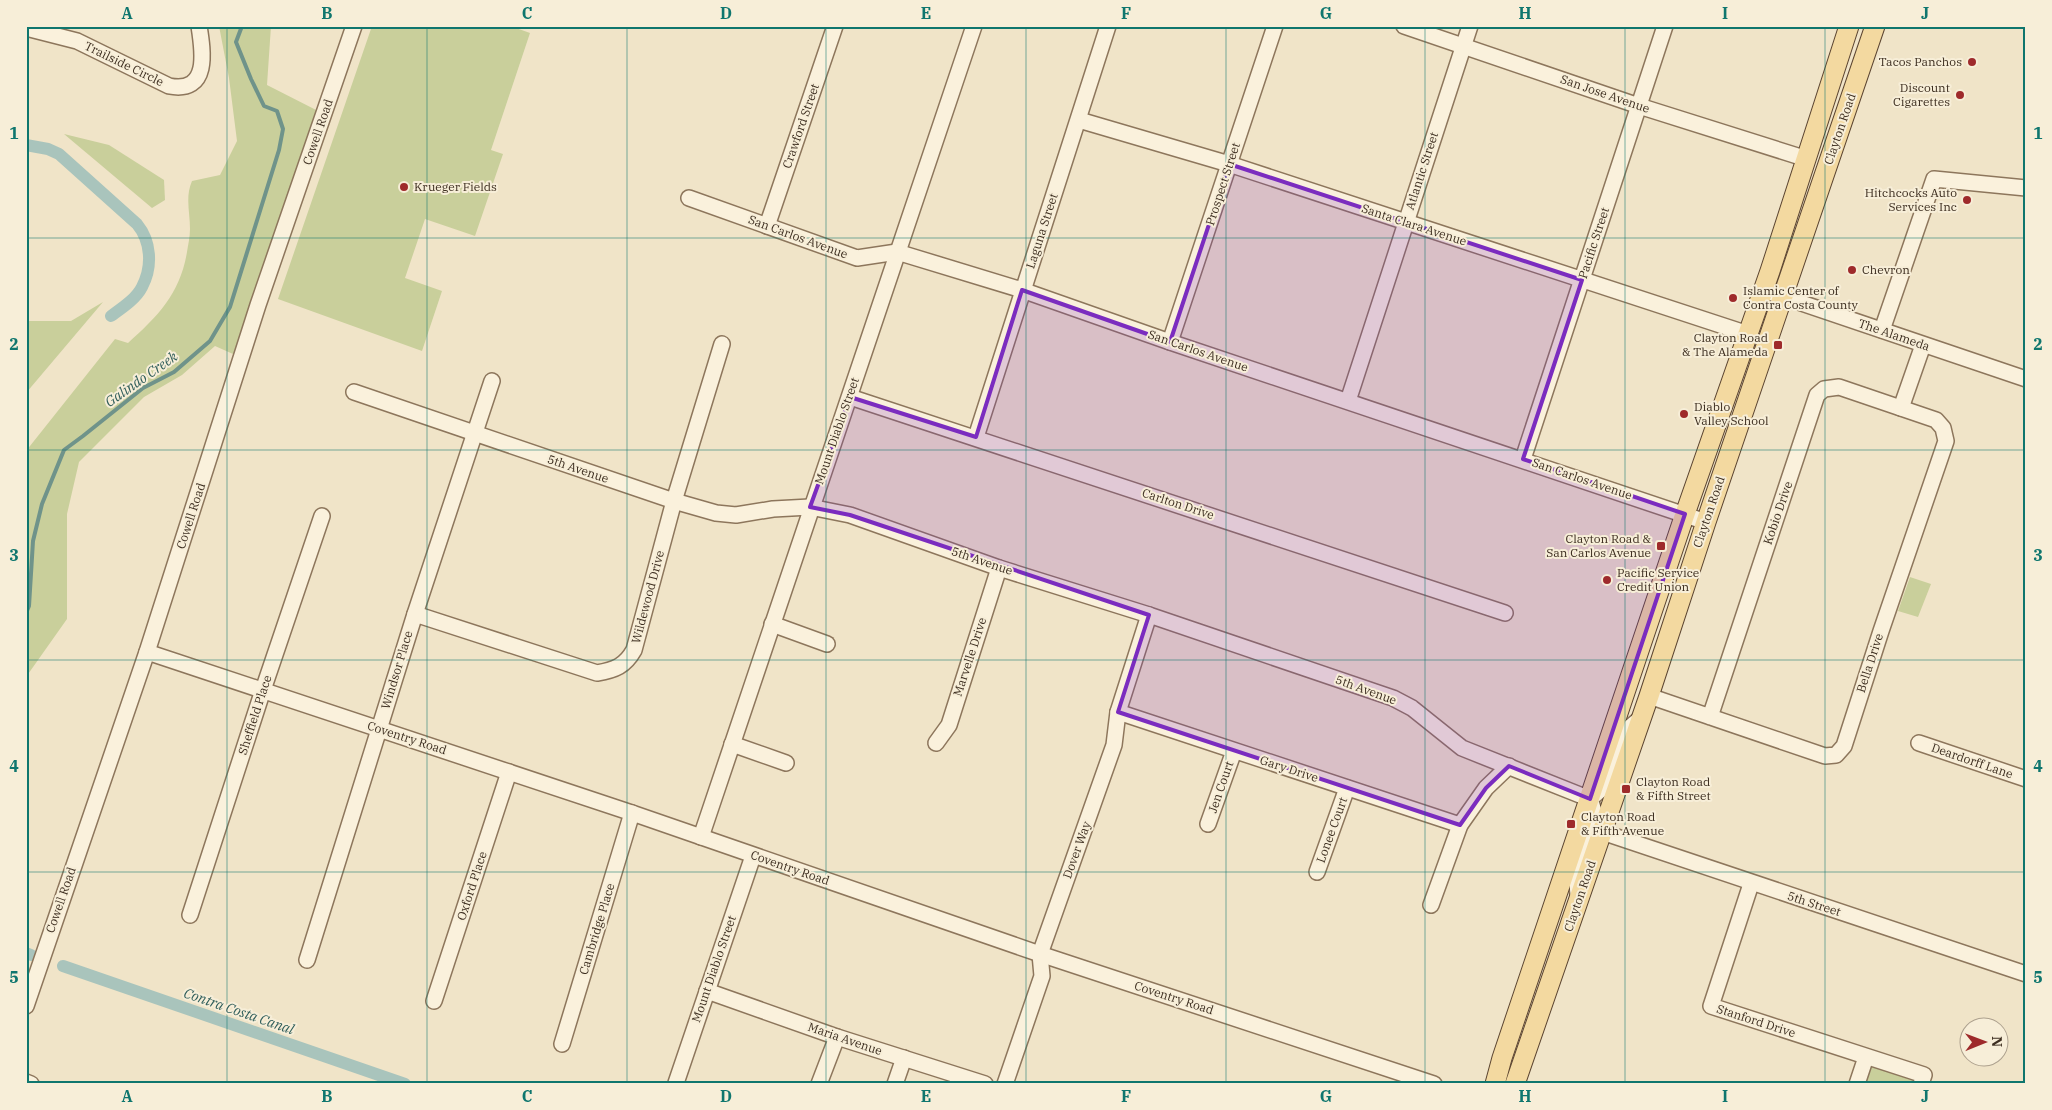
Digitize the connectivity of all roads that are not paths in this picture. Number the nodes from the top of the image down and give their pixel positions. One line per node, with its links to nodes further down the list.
1 (199, 26): 12 (street, Trailside Circle)
2 (354, 26): 52 (street, Cowell Road)
3 (835, 26): 21 (street, Crawford Street)
4 (974, 26): 22 (street, Mount Diablo Street)
5 (1108, 26): 15 (street, Laguna Street)
6 (1275, 26): 17 (street, Prospect Street)
7 (1404, 26): 13 (street, San Jose Avenue)
8 (1470, 26): 13 (street, Atlantic Street)
9 (1665, 26): 14 (street, Pacific Street)
10 (1850, 26): 16 (main road, Clayton Road)
11 (1875, 26): 26 (main road, Clayton Road)
12 (26, 28)
13 (1463, 46): 14 (street, San Jose Avenue); 20 (street, Atlantic Street)
14 (1639, 106): 16 (street, San Jose Avenue); 23 (street, Pacific Street)
15 (1079, 120): 17 (street, Santa Clara Avenue); 24 (street, Laguna Street)
16 (1807, 159): 25 (main road, Clayton Road)
17 (1229, 164): 20 (street, Santa Clara Avenue); 29 (street, Prospect Street)
18 (2023, 188): 27 (street)
19 (688, 198): 21 (street, San Carlos Avenue)
20 (1406, 222): 23 (street, Santa Clara Avenue); 36 (street, Atlantic Street)
21 (767, 226): 22 (street, San Carlos Avenue)
22 (897, 252): 24 (street, San Carlos Avenue); 35 (street, Mount Diablo Street)
23 (1582, 280): 28 (street, Santa Clara Avenue); 40 (street, Pacific Street)
24 (1022, 290): 29 (street, San Carlos Avenue); 39 (street, Laguna Street)
25 (1763, 290): 26 (street, The Alameda); 28 (main road, Clayton Road)
26 (1784, 297): 27 (street, The Alameda); 45 (main road, Clayton Road)
27 (1882, 330): 31 (street, The Alameda)
28 (1748, 334): 43 (main road, Clayton Road)
29 (1170, 342): 36 (street, San Carlos Avenue)
30 (722, 344): 41 (street, Wildewood Drive)
31 (1924, 345): 32 (street, The Alameda); 37 (street)
32 (2026, 379)
33 (492, 381): 38 (street, Windsor Place)
34 (354, 392): 38 (street, 5th Avenue)
35 (850, 397): 39 (street, Carlton Drive); 42 (street, Mount Diablo Street)
36 (1348, 401): 40 (street, San Carlos Avenue)
37 (1901, 408): 56 (street, Kobio Drive); 56 (street, Bella Drive)
38 (473, 433): 41 (street, 5th Avenue); 48 (street, Windsor Place)
39 (976, 437): 47 (street, Carlton Drive)
40 (1523, 459): 43 (street, San Carlos Avenue)
41 (674, 501): 42 (street, 5th Avenue); 48 (street, Wildewood Drive)
42 (810, 507): 46 (street, 5th Avenue); 50 (street, Mount Diablo Street)
43 (1685, 514): 45 (street, San Carlos Avenue); 68 (main road, Clayton Road)
44 (322, 516): 53 (street, Sheffield Place)
45 (1706, 522): 54 (main road, Clayton Road)
46 (999, 568): 49 (street, 5th Avenue); 60 (street, Marvelle Drive)
47 (1505, 613)
48 (415, 614): 58 (street, Windsor Place)
49 (1149, 615): 55 (street, Dover Way); 64 (street, 5th Avenue)
50 (772, 624): 51 (street); 61 (street, Mount Diablo Street)
51 (827, 644)
52 (147, 652): 53 (street, Coventry Road); 85 (street, Cowell Road)
53 (263, 690): 58 (street, Coventry Road); 79 (street, Sheffield Place)
54 (1649, 696): 56 (street, Bella Drive); 57 (main road, Clayton Road)
55 (1118, 712): 62 (street, Gary Drive); 80 (street, Dover Way)
56 (1710, 717)
57 (1641, 718): 68 (street); 72 (main road, Clayton Road)
58 (379, 729): 65 (street, Coventry Road); 81 (street, Windsor Place)
59 (1919, 742): 66 (street, Deardorff Lane)
60 (936, 743)
61 (732, 744): 63 (street); 73 (street, Mount Diablo Street)
62 (1234, 750): 67 (street, Gary Drive); 70 (street, Jen Court)
63 (786, 763)
64 (1509, 766): 68 (street, 5th Avenue); 71 (street)
65 (509, 772): 69 (street, Coventry Road); 84 (street, Oxford Place)
66 (2026, 779)
67 (1347, 788): 71 (street, Gary Drive); 75 (street, Lonee Court)
68 (1590, 799): 77 (street); 98 (main road, Clayton Road)
69 (632, 814): 73 (street, Coventry Road); 87 (street, Cambridge Place)
70 (1208, 824)
71 (1460, 825): 78 (street)
72 (1602, 832): 76 (street, 5th Street); 77 (main road, Clayton Road)
73 (701, 837): 74 (street, Coventry Road)
74 (753, 856): 80 (street, Coventry Road); 83 (street, Mount Diablo Street)
75 (1317, 872)
76 (1751, 884): 82 (street, 5th Street); 88 (street, Stanford Drive)
77 (1579, 900): 99 (main road, Clayton Road)
78 (1431, 905)
79 (190, 915)
80 (1040, 954): 96 (street, Dover Way); 97 (street, Coventry Road)
81 (307, 960)
82 (2026, 974)
83 (707, 991): 86 (street, Maria Avenue); 91 (street, Mount Diablo Street)
84 (434, 1000)
85 (26, 1006)
86 (837, 1037): 89 (street, Maria Avenue); 93 (street)
87 (562, 1044)
88 (1866, 1057): 100 (street); 101 (street, Stanford Drive)
89 (904, 1058): 94 (street); 95 (street, Maria Avenue)
90 (26, 1082): 92 (street)
91 (676, 1082)
92 (31, 1084)
93 (819, 1084)
94 (895, 1084)
95 (985, 1084)
96 (1004, 1084)
97 (1434, 1084)
98 (1495, 1084)
99 (1515, 1084)
100 (1857, 1084)
101 (1922, 1084)

